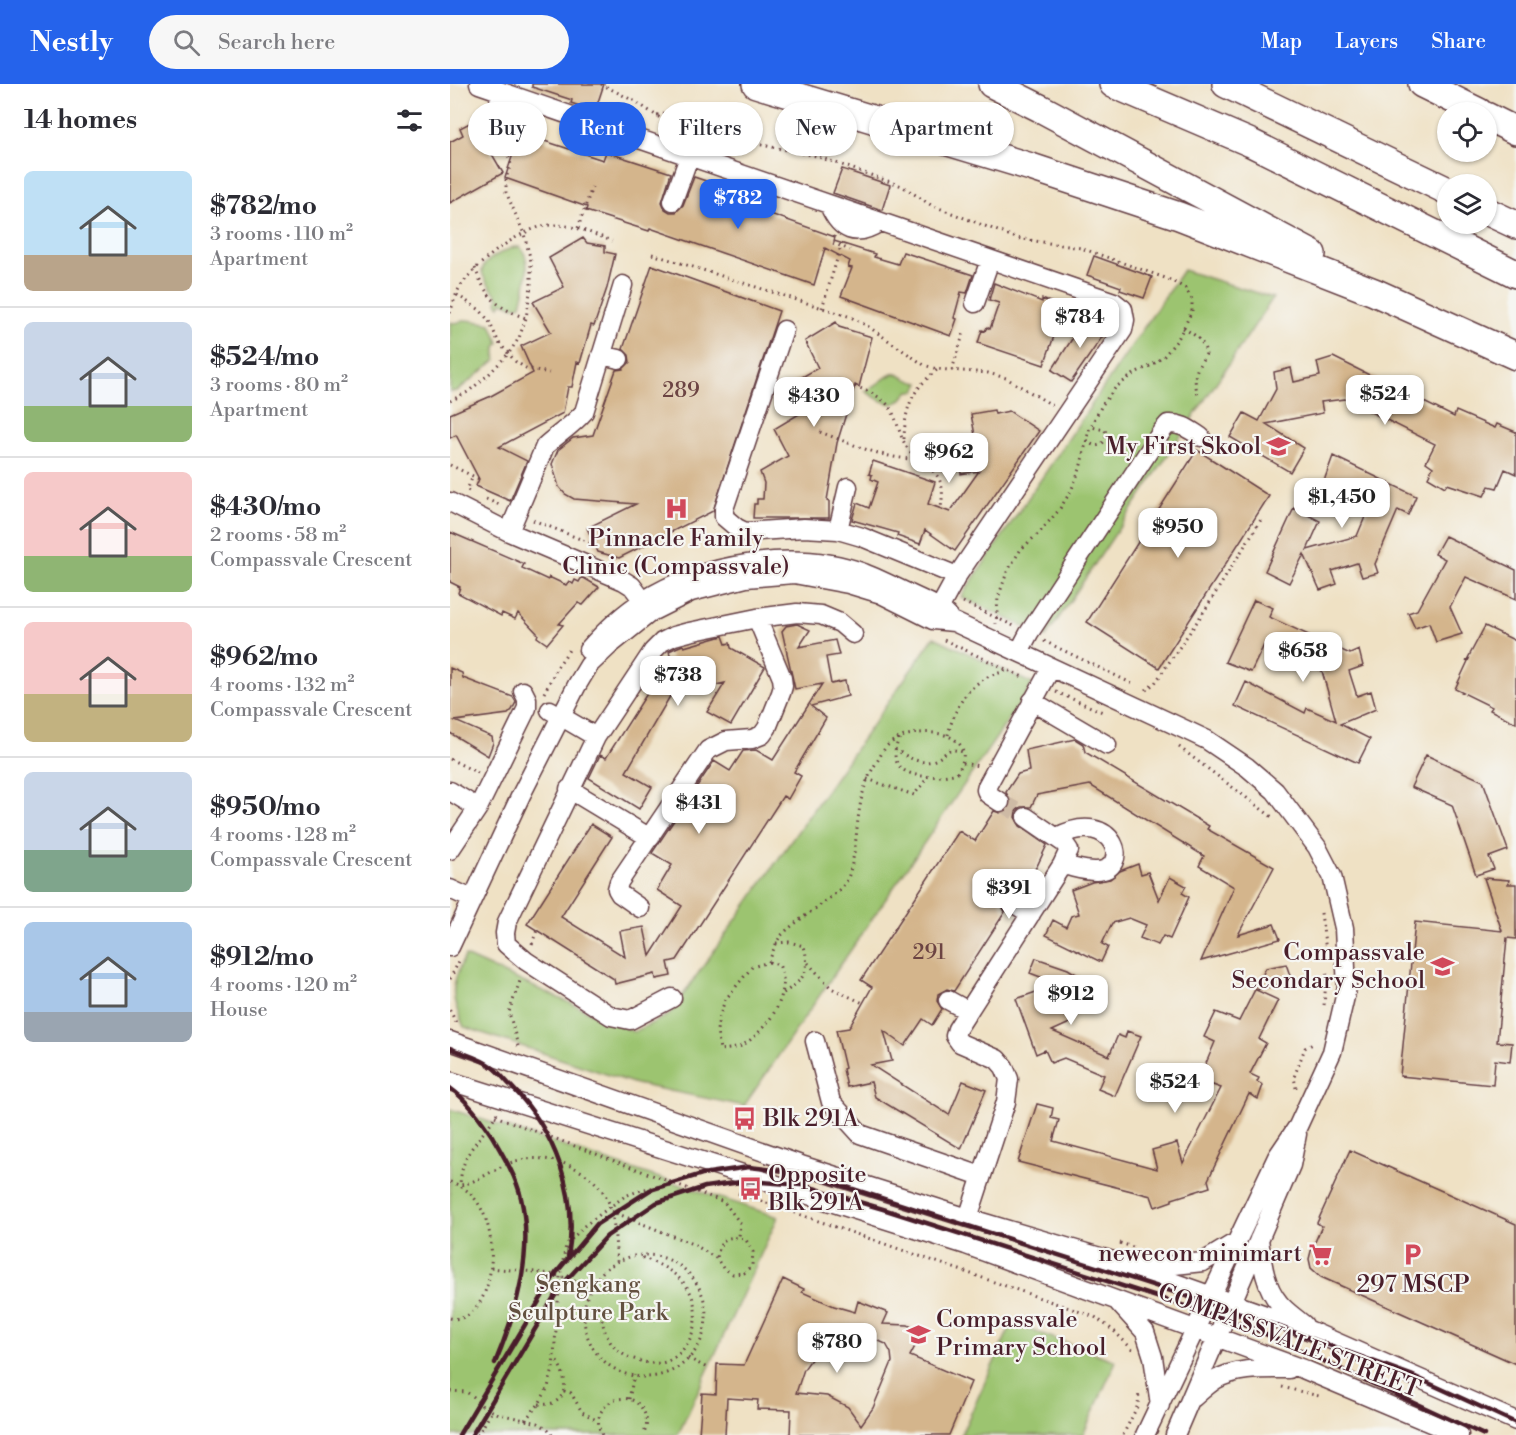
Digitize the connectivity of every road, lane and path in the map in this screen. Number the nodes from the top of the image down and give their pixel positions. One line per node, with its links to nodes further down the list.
1 (479, 84): 11 (street)
2 (756, 84): 26 (highway)
3 (992, 84): 26 (highway)
4 (1113, 84): 24 (highway)
5 (1226, 84): 12 (highway)
6 (1422, 84): 7 (highway)
7 (1459, 102)
8 (1497, 122): 9 (highway)
9 (1516, 131)
10 (508, 156): 18 (path)
11 (689, 157): 14 (street); 22 (street)
12 (1437, 186)
13 (592, 187): 17 (path)
14 (673, 201)
15 (1497, 216): 16 (highway)
16 (1516, 225)
17 (578, 228): 18 (path); 19 (path)
18 (524, 234): 23 (path); 31 (path)
19 (612, 241)
20 (841, 246): 29 (path)
21 (652, 254): 29 (path)
22 (990, 260): 28 (street); 45 (street)
23 (475, 268): 27 (path); 31 (path)
24 (1516, 274)
25 (623, 285): 36 (street)
26 (1374, 292): 37 (highway)
27 (456, 295): 30 (path); 35 (path)
28 (975, 303)
29 (821, 308): 39 (path)
30 (450, 313)
31 (526, 318): 35 (path)
32 (1183, 328): 43 (path)
33 (784, 330): 59 (street)
34 (963, 332): 40 (path)
35 (509, 353): 41 (path); 44 (path)
36 (601, 355): 38 (street); 46 (street)
37 (1516, 356)
38 (619, 359)
39 (937, 369): 40 (path); 51 (path)
40 (952, 370): 45 (path)
41 (549, 373)
42 (838, 380): 51 (path)
43 (1198, 396)
44 (450, 401)
45 (1067, 414): 50 (path); 61 (street)
46 (578, 419): 47 (street); 60 (street)
47 (597, 422)
48 (820, 432): 52 (path)
49 (1201, 437): 67 (street)
50 (1087, 440)
51 (904, 444): 52 (path)
52 (916, 459): 57 (path)
53 (450, 465): 54 (path)
54 (479, 479)
55 (848, 487): 59 (street)
56 (450, 502): 60 (street)
57 (941, 508)
58 (1262, 518): 70 (path)
59 (838, 530): 61 (street)
60 (509, 532): 62 (street)
61 (957, 576): 63 (street)
62 (647, 606): 63 (street); 73 (street)
63 (936, 614): 67 (street)
64 (758, 618): 65 (street); 76 (street); 93 (street)
65 (853, 634)
66 (941, 638): 69 (path)
67 (1019, 652): 68 (street)
68 (1051, 668): 72 (street); 126 (street)
69 (1010, 670): 72 (path); 75 (path)
70 (1146, 690)
71 (523, 691): 85 (street)
72 (1036, 693): 74 (path); 79 (street); 88 (street)
73 (554, 712): 76 (street); 96 (street)
74 (1112, 717)
75 (948, 735): 77 (path); 81 (path)
76 (596, 737): 86 (street)
77 (900, 737): 80 (path); 84 (path)
78 (1173, 743): 91 (path)
79 (1107, 745)
80 (894, 748): 81 (path); 83 (path)
81 (963, 752): 83 (path)
82 (450, 759): 85 (path)
83 (928, 777): 84 (path)
84 (867, 778): 103 (path)
85 (492, 780): 89 (street)
86 (569, 789): 93 (street); 106 (street)
87 (450, 791): 89 (street)
88 (1000, 802)
89 (478, 808): 94 (street)
90 (1026, 817): 92 (street)
91 (1278, 822)
92 (1057, 837): 95 (street); 95 (street)
93 (650, 838): 99 (street)
94 (450, 850)
95 (1062, 865): 100 (street)
96 (461, 894): 101 (street); 104 (street)
97 (1011, 902): 100 (street)
98 (1320, 905): 105 (path)
99 (640, 908)
100 (1031, 914): 117 (street)
101 (450, 917)
102 (537, 930): 106 (path)
103 (776, 943): 107 (path); 108 (path)
104 (456, 951): 110 (path)
105 (1326, 951)
106 (526, 961): 112 (street); 121 (path)
107 (769, 962): 111 (path); 111 (path)
108 (808, 963): 111 (path); 114 (path)
109 (1328, 963): 115 (path)
110 (450, 979)
111 (782, 994)
112 (672, 998)
113 (948, 1000): 117 (street)
114 (863, 1003)
115 (1323, 1009)
116 (450, 1010): 119 (path)
117 (968, 1011): 127 (street)
118 (1317, 1035): 124 (path)
119 (456, 1036): 133 (street, COMPASSVALE STREET)
120 (815, 1041): 127 (street)
121 (510, 1048)
122 (450, 1080): 123 (street, COMPASSVALE STREET)
123 (504, 1097): 125 (path); 147 (street, COMPASSVALE STREET)
124 (1291, 1098)
125 (495, 1116): 129 (path); 130 (path)
126 (1298, 1126): 134 (street); 137 (street)
127 (981, 1176): 133 (street)
128 (450, 1182): 130 (path)
129 (676, 1184): 132 (path); 135 (path)
130 (460, 1185): 132 (path); 143 (path)
131 (735, 1192): 156 (path)
132 (611, 1209): 140 (path); 142 (path); 144 (path)
133 (968, 1218): 141 (street, COMPASSVALE STREET)
134 (1259, 1237): 148 (street); 154 (street)
135 (739, 1238): 140 (path); 140 (path)
136 (1114, 1242): 138 (path)
137 (1236, 1242): 141 (street); 146 (street)
138 (1136, 1248)
139 (637, 1255): 142 (path); 152 (path); 158 (path)
140 (717, 1259)
141 (1110, 1260): 146 (street, COMPASSVALE STREET)
142 (617, 1261): 145 (path)
143 (491, 1268): 144 (path); 151 (path)
144 (560, 1276): 145 (path); 157 (path)
145 (590, 1290): 149 (path)
146 (1211, 1296): 148 (street, COMPASSVALE STREET); 153 (street)
147 (1116, 1300): 153 (street, COMPASSVALE STREET); 170 (street)
148 (1232, 1303): 154 (street, COMPASSVALE STREET); 155 (street)
149 (585, 1306): 150 (path); 161 (path)
150 (601, 1309)
151 (450, 1318)
152 (602, 1319)
153 (1196, 1329): 155 (street, COMPASSVALE STREET); 170 (street)
154 (1311, 1331): 174 (street, COMPASSVALE STREET)
155 (1217, 1337): 159 (street, COMPASSVALE STREET); 168 (street)
156 (1134, 1351)
157 (554, 1357): 165 (path); 169 (path)
158 (688, 1358): 160 (path); 161 (path)
159 (1303, 1369): 168 (street); 182 (street, COMPASSVALE STREET)
160 (710, 1370)
161 (634, 1375): 167 (path)
162 (1140, 1385): 179 (path)
163 (1279, 1387): 166 (path)
164 (450, 1391): 171 (path)
165 (564, 1391): 169 (path); 173 (path)
166 (1319, 1396)
167 (629, 1399): 173 (path); 178 (path)
168 (1190, 1400): 181 (street)
169 (538, 1404): 172 (path)
170 (1160, 1405): 180 (street)
171 (492, 1411): 172 (path); 175 (path)
172 (525, 1420): 176 (path)
173 (598, 1421): 177 (path)
174 (1516, 1422)
175 (478, 1435)
176 (552, 1435)
177 (602, 1435)
178 (643, 1435)
179 (1123, 1435)
180 (1145, 1435)
181 (1174, 1435)
182 (1459, 1435)

